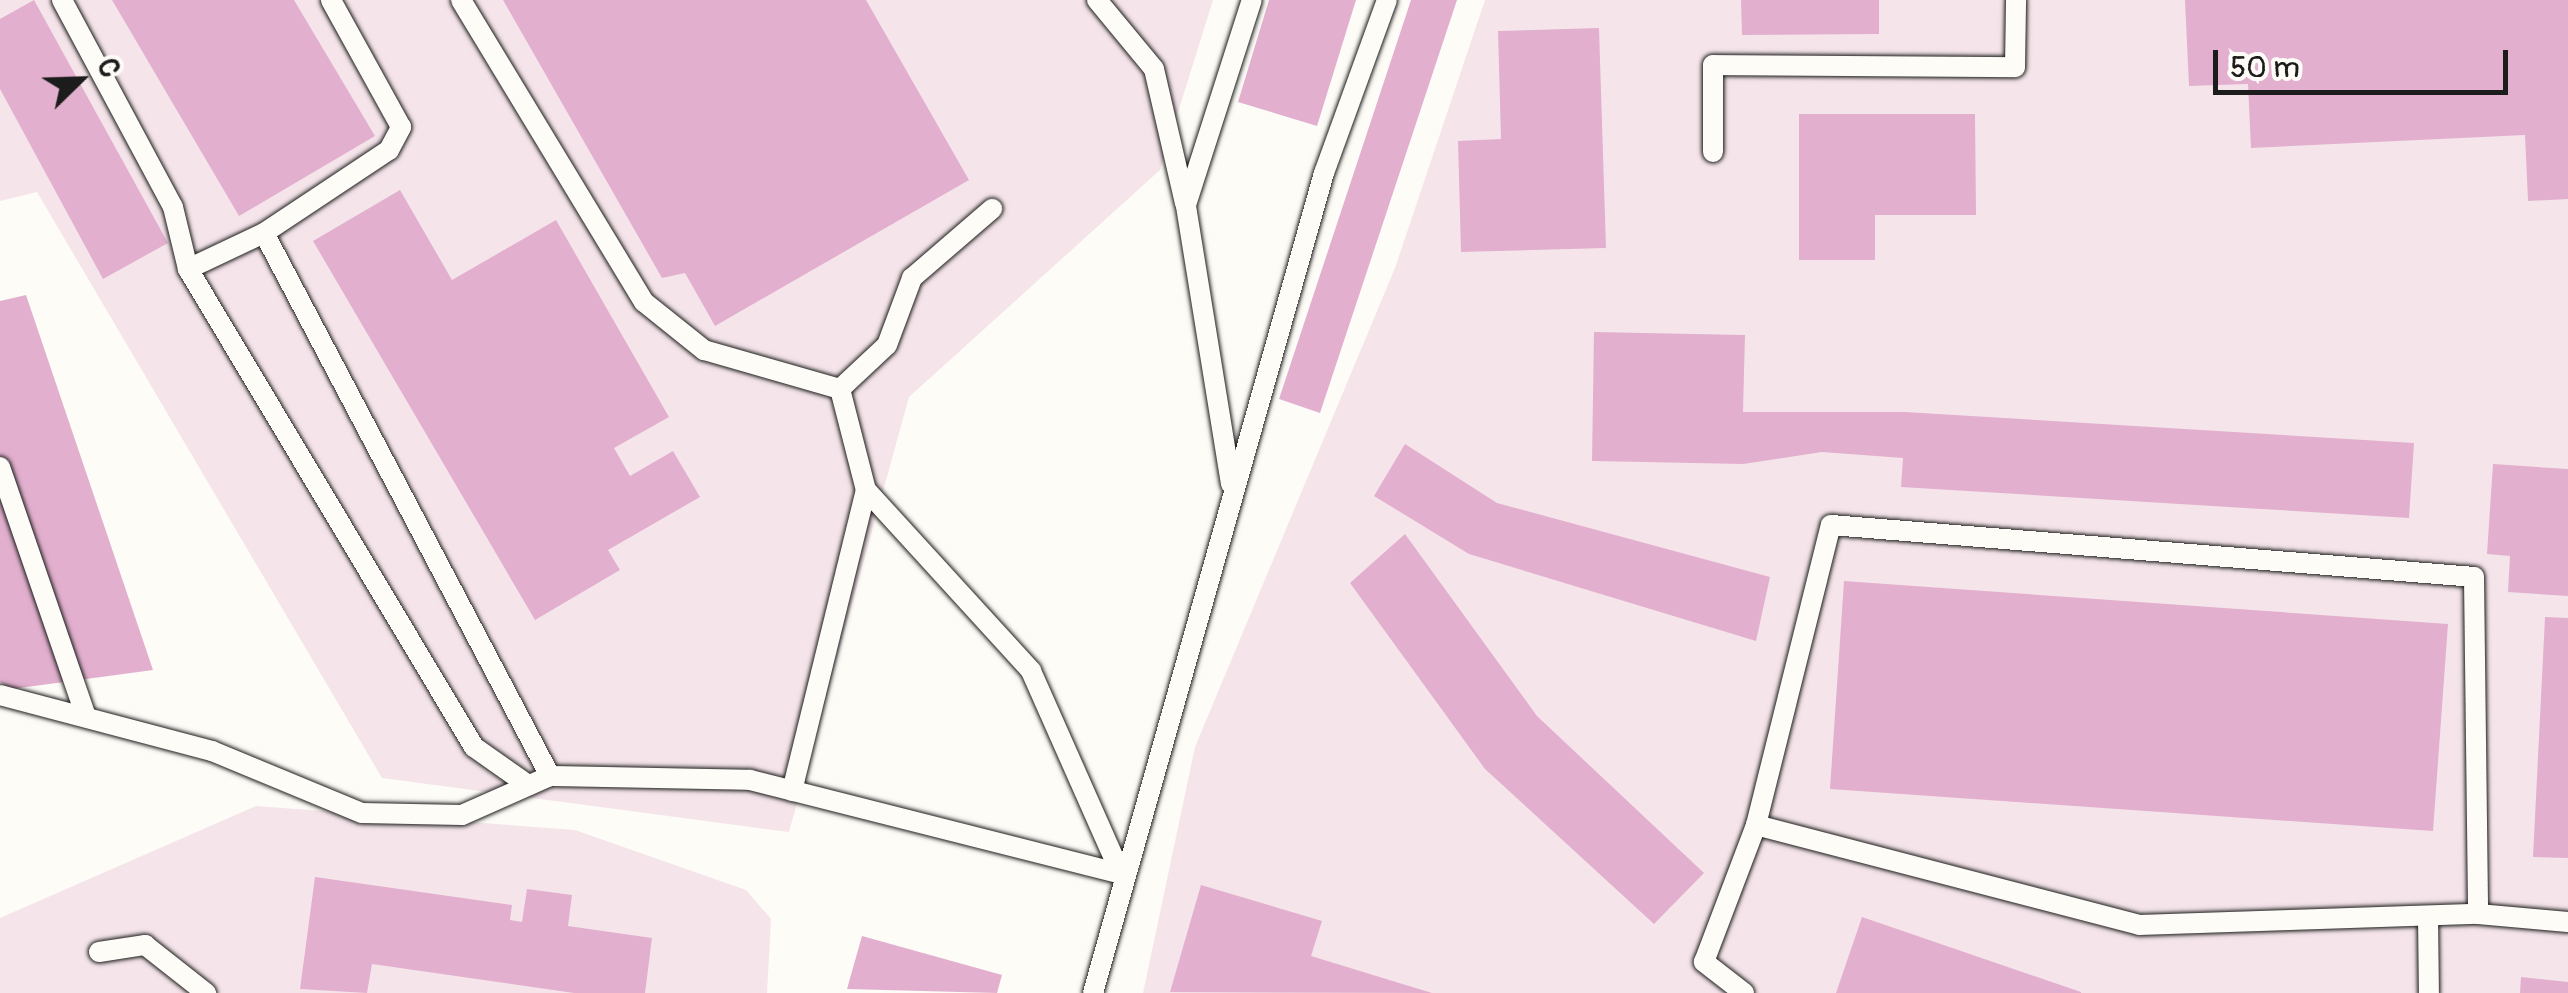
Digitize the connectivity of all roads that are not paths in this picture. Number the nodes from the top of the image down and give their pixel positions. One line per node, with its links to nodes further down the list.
1 (62, 0): 12 (lane)
2 (331, 0): 11 (lane)
3 (460, 0): 13 (lane)
4 (1097, 0): 9 (lane)
5 (1252, 0): 9 (lane)
6 (1387, 0): 16 (lane)
7 (2016, 0): 8 (lane)
8 (1712, 152)
9 (1186, 205): 16 (lane)
10 (992, 209): 13 (lane)
11 (264, 233): 12 (lane); 19 (lane)
12 (188, 269): 20 (lane)
13 (840, 388): 15 (lane)
14 (0, 467): 18 (lane)
15 (866, 490): 21 (lane); 23 (lane)
16 (1232, 491): 23 (lane)
17 (0, 694): 18 (lane)
18 (86, 717): 20 (lane)
19 (550, 776): 20 (lane); 21 (lane)
20 (528, 786)
21 (792, 791): 23 (lane)
22 (1756, 825): 24 (lane); 25 (lane); 30 (lane)
23 (1121, 874): 29 (lane)
24 (2478, 914): 25 (lane); 26 (lane)
25 (2428, 916): 31 (lane)
26 (2568, 922)
27 (99, 952): 28 (lane)
28 (206, 993)
29 (1094, 993)
30 (1744, 993)
31 (2428, 993)

